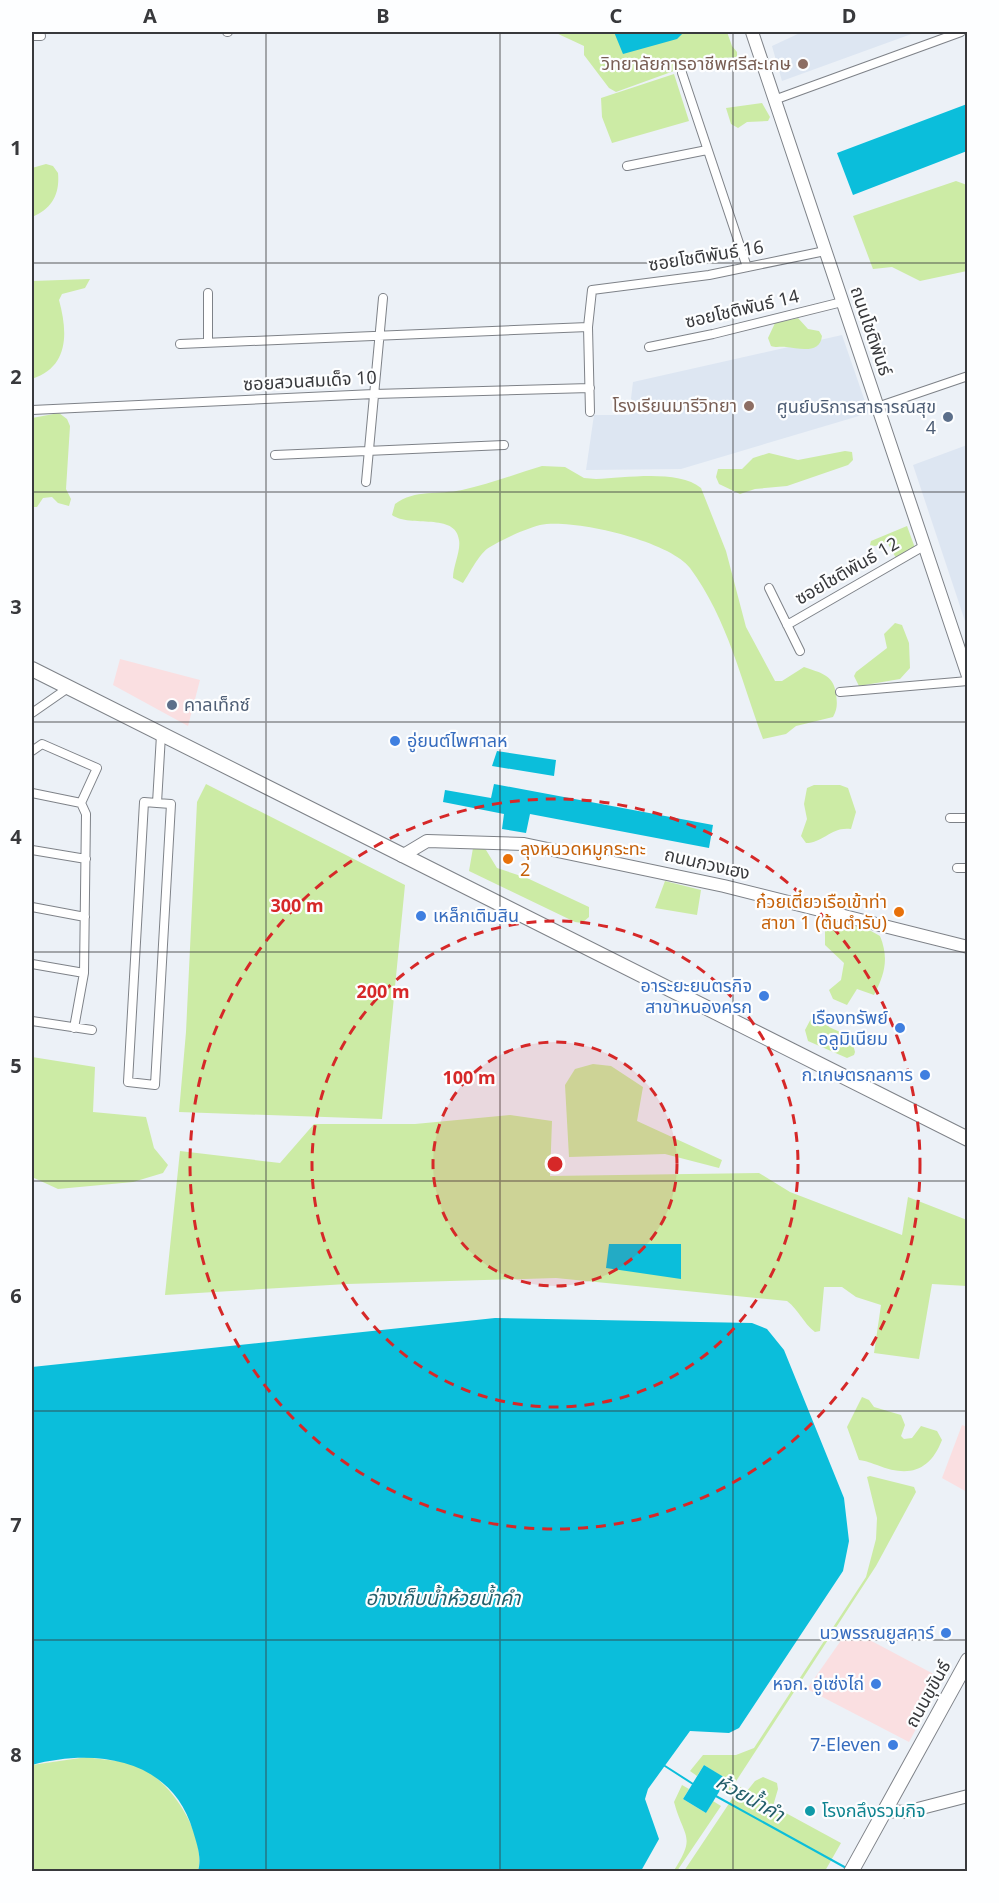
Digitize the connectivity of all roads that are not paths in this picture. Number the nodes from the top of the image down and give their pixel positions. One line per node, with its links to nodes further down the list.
1 (752, 32): 4 (street, ถนนโชติพันธ์)
2 (962, 32): 4 (street)
3 (682, 73): 5 (street)
4 (774, 100): 7 (street, ถนนโชติพันธ์)
5 (707, 150): 6 (street); 8 (street)
6 (627, 166)
7 (825, 251): 8 (street, ซอยโชติพันธ์ 16); 11 (street, ถนนโชติพันธ์)
8 (747, 267): 12 (street, ซอยโชติพันธ์ 16)
9 (208, 292): 14 (street)
10 (383, 298): 13 (street)
11 (842, 302): 16 (street, ซอยโชติพันธ์ 14); 20 (street, ถนนโชติพันธ์)
12 (588, 327): 13 (street); 18 (street)
13 (379, 336): 14 (street); 19 (street)
14 (208, 342): 15 (street)
15 (180, 344)
16 (649, 347)
17 (968, 376): 20 (street)
18 (590, 388): 19 (street, ซอยสวนสมเด็จ 10); 22 (street)
19 (374, 394): 21 (street, ซอยสวนสมเด็จ 10); 24 (street)
20 (878, 407): 27 (street, ถนนโชติพันธ์)
21 (32, 410)
22 (590, 412)
23 (504, 446): 24 (street)
24 (369, 450): 25 (street); 26 (street)
25 (275, 455)
26 (366, 482)
27 (924, 546): 29 (street, ซอยโชติพันธ์ 12); 32 (street, ถนนโชติพันธ์)
28 (769, 588): 29 (street, ซอยโชติพันธ์ 12)
29 (787, 625): 30 (street, ซอยโชติพันธ์ 12)
30 (800, 651)
31 (32, 669): 34 (main road)
32 (968, 676)
33 (968, 681): 35 (street)
34 (68, 688): 36 (street); 37 (main road)
35 (840, 692)
36 (32, 713)
37 (161, 735): 41 (street); 45 (main road)
38 (32, 751): 40 (street)
39 (32, 793): 40 (street)
40 (81, 803): 46 (street)
41 (157, 803): 41 (street)
42 (950, 818): 43 (street)
43 (968, 818)
44 (32, 850): 46 (street)
45 (402, 856): 51 (street, ถนนกวงเฮง); 57 (main road)
46 (86, 859): 50 (street)
47 (957, 868): 48 (street)
48 (968, 868)
49 (32, 907): 50 (street)
50 (85, 917): 53 (street)
51 (968, 948)
52 (32, 964): 53 (street)
53 (84, 973): 55 (street)
54 (32, 1021): 55 (street)
55 (74, 1028): 56 (street)
56 (92, 1030)
57 (968, 1138)
58 (968, 1660): 60 (main road, ถนนขุขันธ์)
59 (968, 1796): 60 (street)
60 (884, 1811): 61 (main road, ถนนขุขันธ์)
61 (854, 1865)

